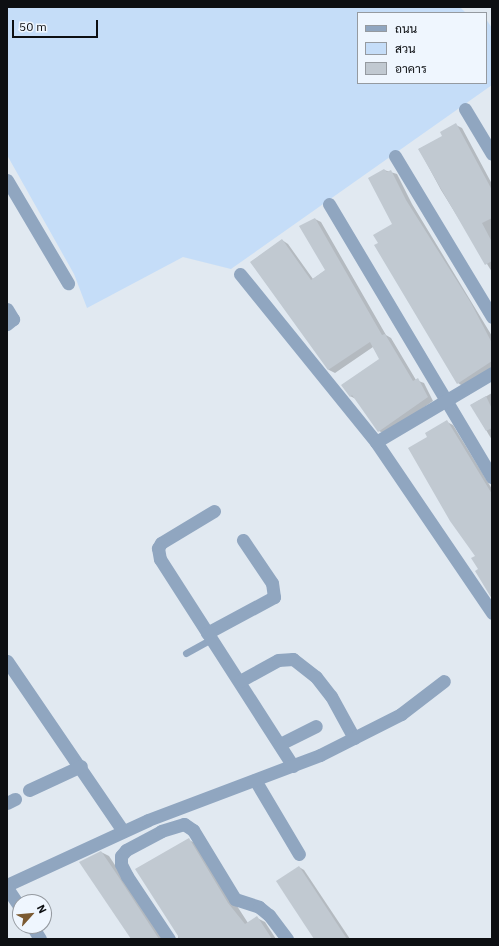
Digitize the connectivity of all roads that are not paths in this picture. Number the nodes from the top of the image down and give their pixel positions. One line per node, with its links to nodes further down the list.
1 (465, 109): 2 (street)
2 (492, 154)
3 (395, 156): 9 (street)
4 (7, 180): 7 (street)
5 (328, 204): 13 (street)
6 (240, 274): 14 (street)
7 (68, 282)
8 (7, 309): 10 (street)
9 (492, 317)
10 (7, 324)
11 (492, 373): 13 (street)
12 (492, 382): 13 (street)
13 (448, 404): 14 (street); 15 (street)
14 (378, 446): 18 (street)
15 (492, 476)
16 (214, 511): 19 (street)
17 (243, 540): 19 (street)
18 (492, 613)
19 (209, 636): 20 (lane); 22 (street)
20 (186, 653)
21 (7, 661): 27 (street)
22 (240, 681): 25 (street); 26 (street)
23 (444, 681): 25 (street)
24 (316, 726): 26 (street)
25 (354, 738): 28 (street)
26 (280, 744): 28 (street)
27 (80, 766): 30 (street); 31 (street)
28 (293, 766): 29 (street)
29 (255, 780): 31 (street); 32 (street)
30 (29, 790)
31 (123, 831): 33 (street)
32 (300, 854)
33 (7, 887)
34 (169, 939): 35 (street)
35 (287, 939)

